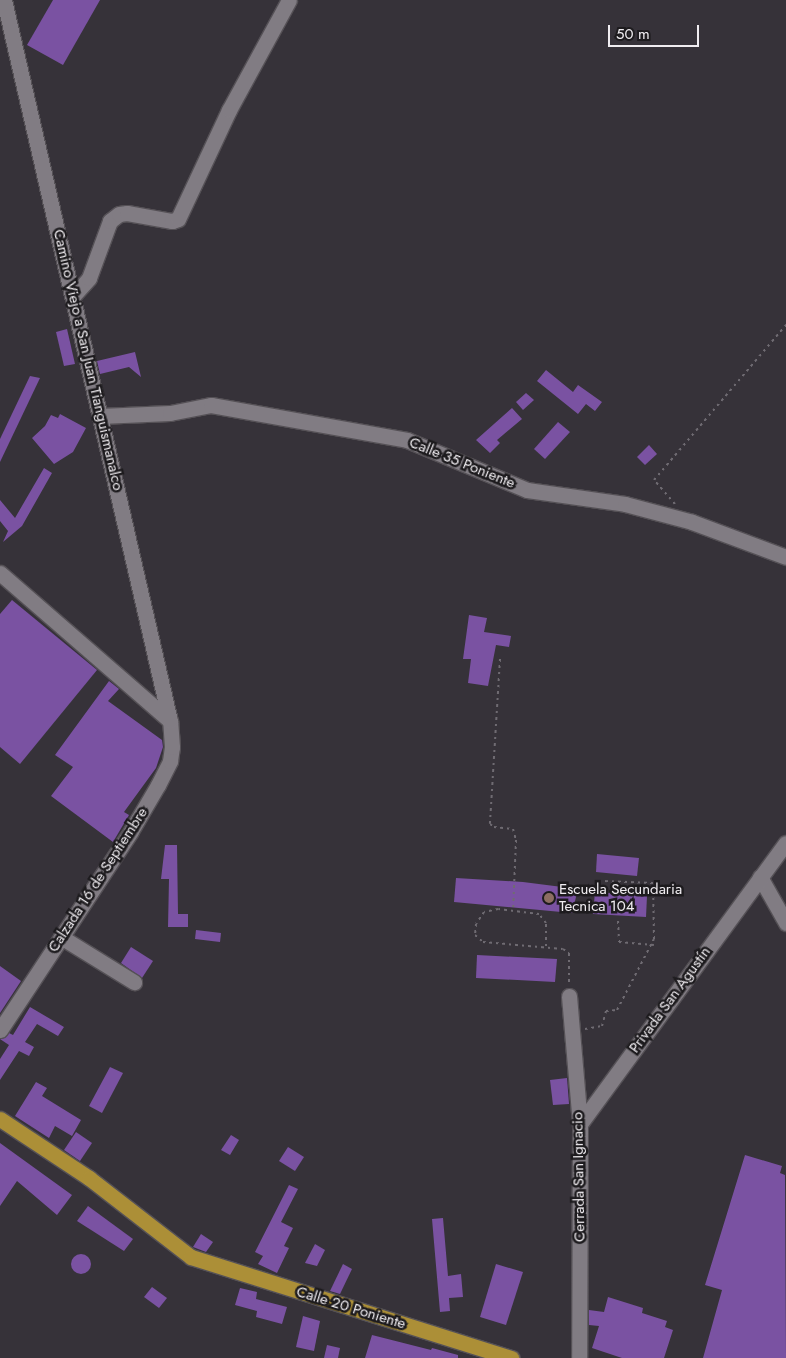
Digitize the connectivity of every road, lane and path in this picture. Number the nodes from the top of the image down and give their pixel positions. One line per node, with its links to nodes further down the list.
1 (4, 0): 3 (street, Camino Viejo a San Juan Tianguismanalco)
2 (289, 0): 3 (street)
3 (73, 296): 5 (street, Camino Viejo a San Juan Tianguismanalco)
4 (786, 325): 6 (path)
5 (100, 416): 6 (street, Calle 35 Poniente); 10 (street, Camino Viejo a San Juan Tianguismanalco)
6 (692, 522): 7 (street, Calle 35 Poniente)
7 (786, 557)
8 (0, 572): 10 (street)
9 (500, 659): 14 (path)
10 (170, 721): 17 (street, Calzada 16 de Septiembre)
11 (786, 843): 12 (street, Privada San Agustín)
12 (760, 877): 16 (street); 25 (street, Privada San Agustín)
13 (603, 880): 18 (path)
14 (513, 911): 19 (path); 19 (path)
15 (618, 921): 18 (path)
16 (786, 923)
17 (61, 937): 20 (street); 22 (street, Calzada 16 de Septiembre)
18 (654, 945): 23 (path)
19 (546, 946): 21 (path)
20 (134, 982)
21 (569, 996): 23 (street, Cerrada San Ignacio)
22 (0, 1030)
23 (572, 1031): 25 (street, Cerrada San Ignacio)
24 (0, 1119): 26 (main road, Calle 20 Poniente)
25 (580, 1124): 27 (street, Cerrada San Ignacio)
26 (511, 1358)
27 (580, 1358)

